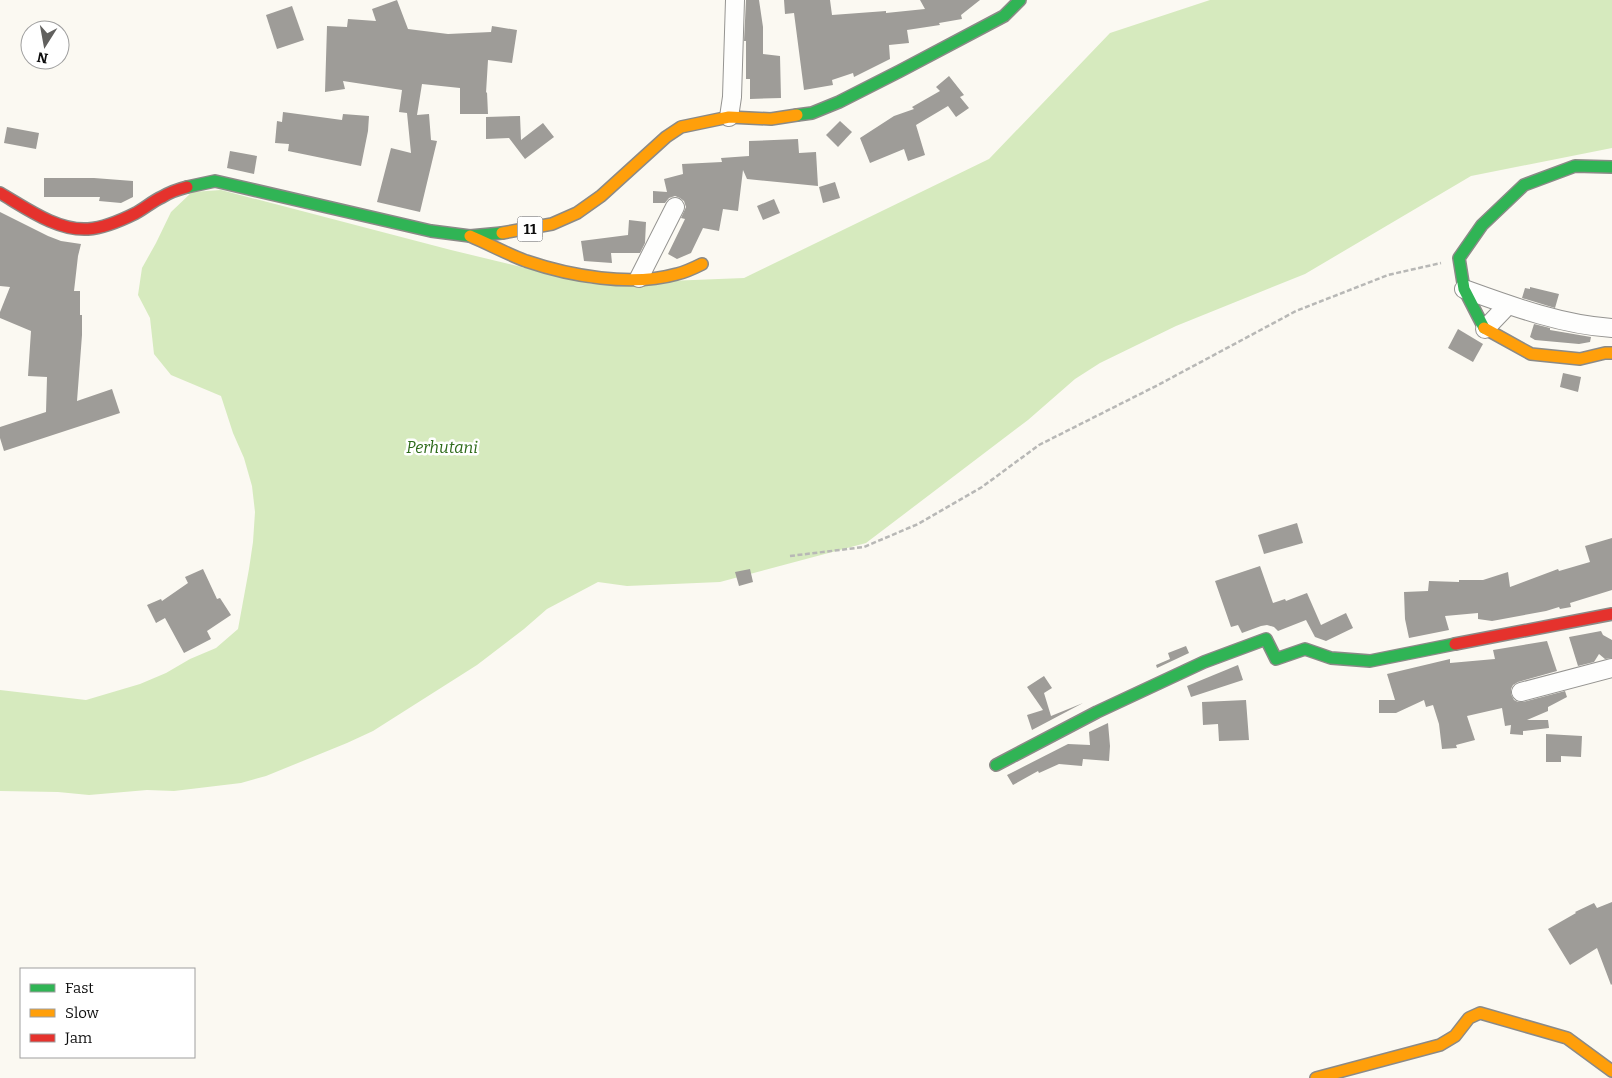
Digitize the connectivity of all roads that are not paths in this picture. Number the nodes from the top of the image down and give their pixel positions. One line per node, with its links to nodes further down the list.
1 (736, 0): 3 (street)
2 (1020, 0): 3 (main road, 11)
3 (729, 117): 7 (main road, 11)
4 (1612, 167): 10 (main road)
5 (0, 193): 7 (main road, 11)
6 (675, 208): 9 (street)
7 (470, 236): 9 (main road)
8 (702, 264): 9 (main road)
9 (640, 278)
10 (1464, 289): 11 (street); 13 (main road)
11 (1508, 305): 12 (street); 13 (street)
12 (1612, 328)
13 (1484, 329): 14 (main road)
14 (1612, 353)
15 (1612, 614): 18 (main road)
16 (1612, 668): 17 (street)
17 (1521, 692)
18 (996, 765)
19 (1612, 1071): 20 (main road)
20 (1316, 1078)

